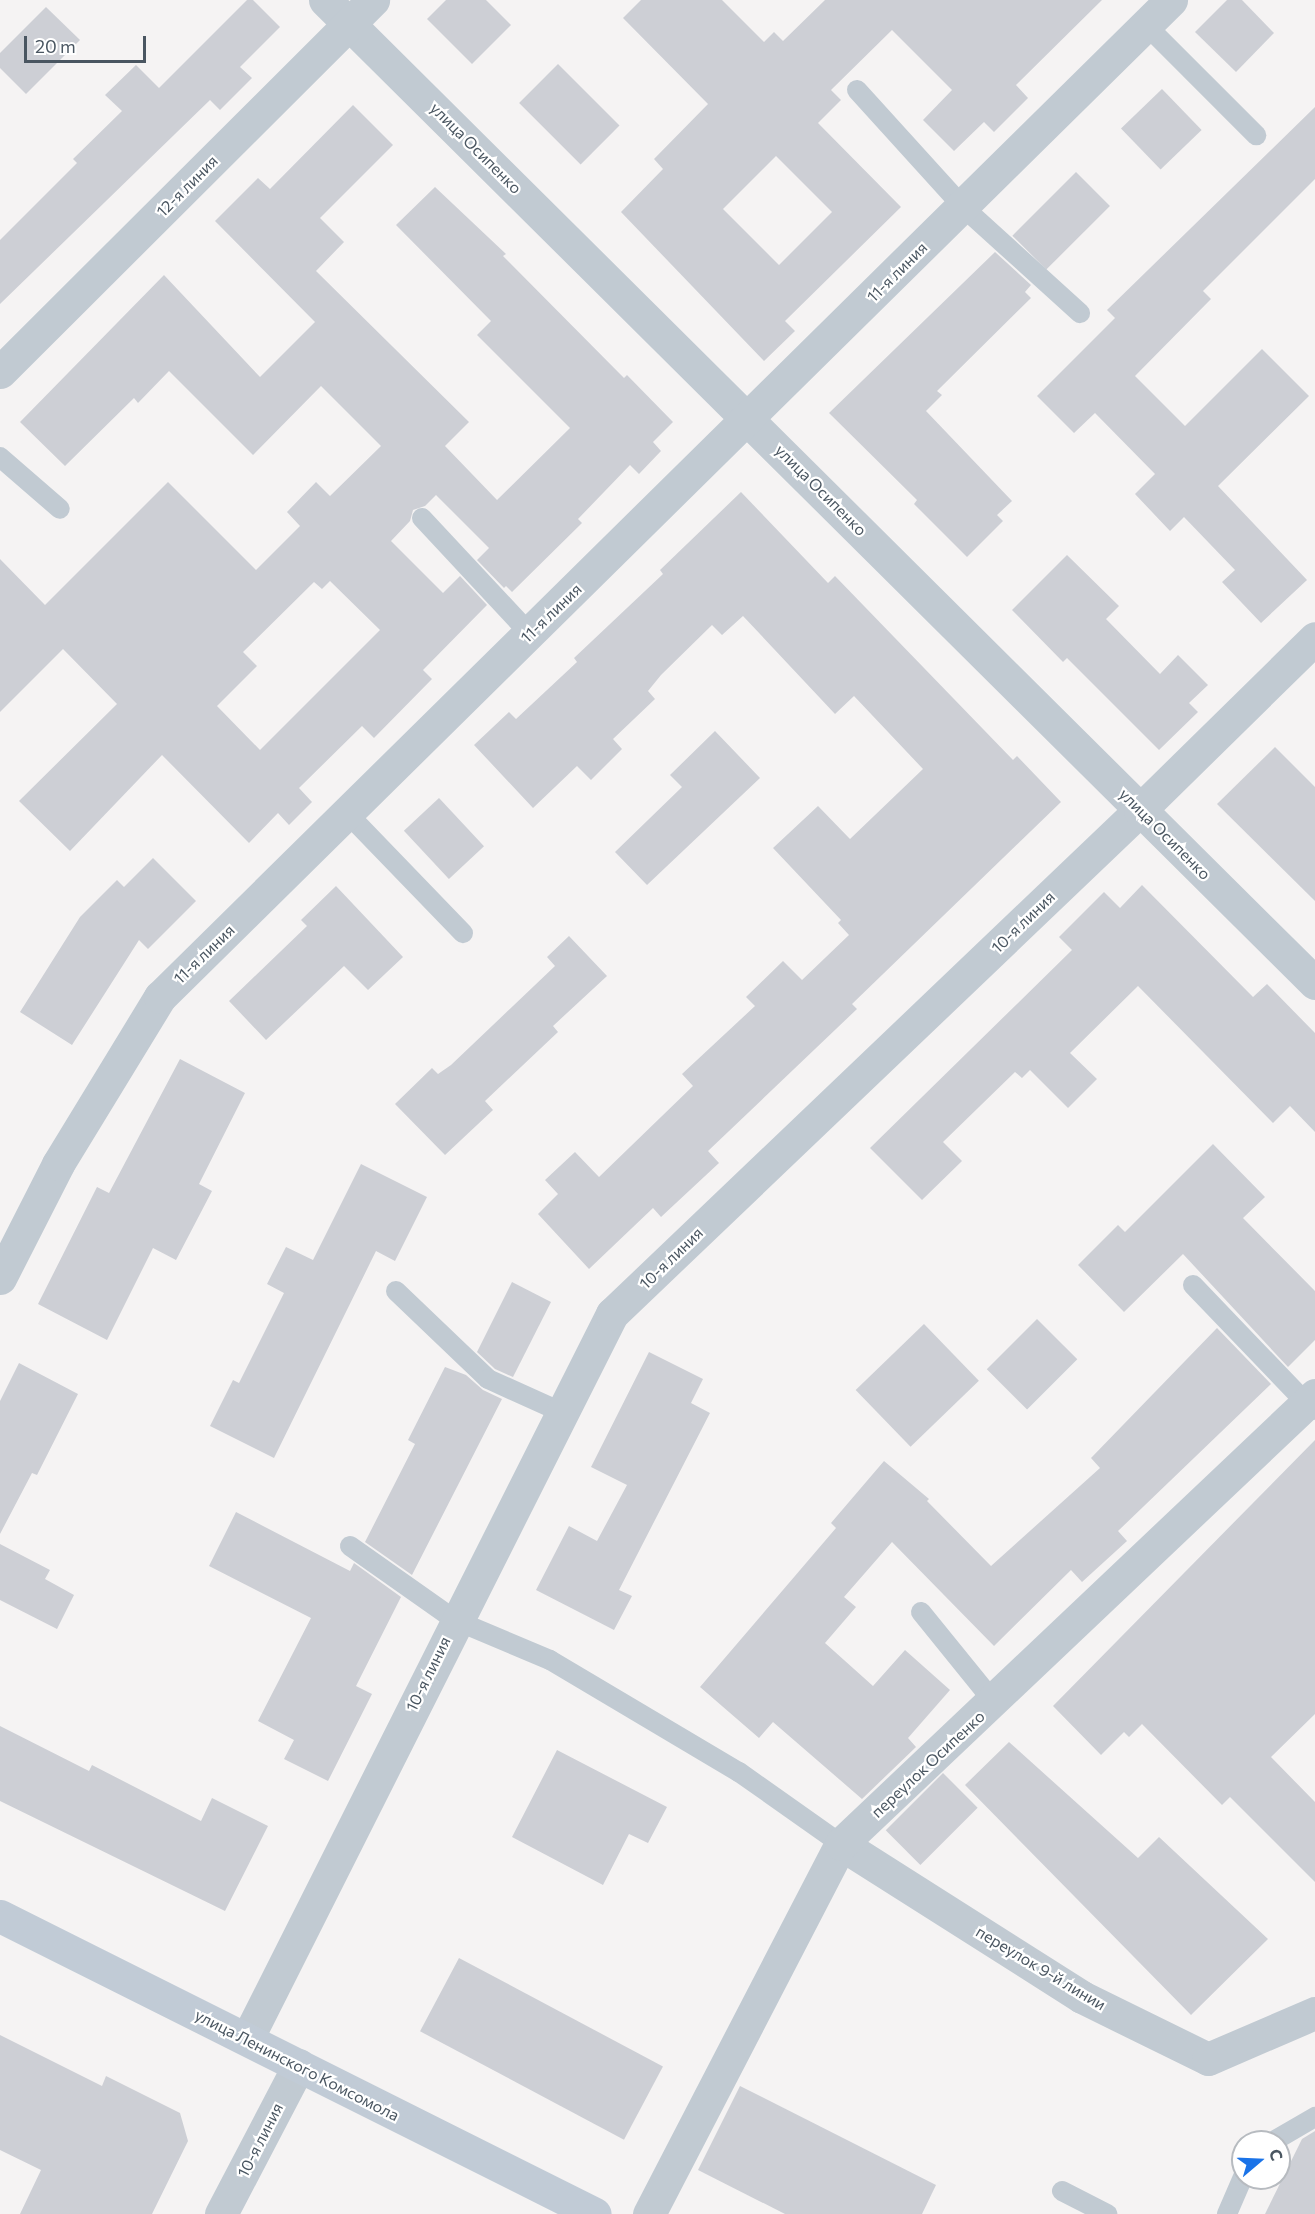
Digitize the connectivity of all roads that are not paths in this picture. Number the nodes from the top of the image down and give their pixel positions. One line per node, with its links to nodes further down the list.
1 (325, 0): 4 (street, улица Осипенко)
2 (373, 0): 4 (street, 12-я линия)
3 (1171, 0): 5 (street, 11-я линия)
4 (350, 24): 10 (street, 12-я линия); 11 (street, улица Осипенко)
5 (1146, 25): 7 (lane); 8 (street, 11-я линия)
6 (858, 90): 8 (lane)
7 (1256, 135)
8 (963, 207): 9 (lane); 11 (street, 11-я линия)
9 (1080, 313)
10 (0, 372)
11 (749, 418): 15 (street, 11-я линия); 17 (street, улица Осипенко)
12 (0, 457): 13 (lane)
13 (60, 509)
14 (422, 518): 15 (lane)
15 (530, 634): 18 (street, 11-я линия)
16 (1315, 638): 17 (street, 10-я линия)
17 (1140, 810): 20 (street, улица Осипенко); 25 (street, 10-я линия)
18 (347, 813): 19 (lane); 21 (street, 11-я линия)
19 (463, 933)
20 (1315, 983)
21 (0, 1278)
22 (1193, 1285): 24 (lane)
23 (396, 1291): 25 (lane)
24 (1312, 1403): 29 (street, переулок Осипенко)
25 (561, 1412): 28 (street, 10-я линия)
26 (350, 1546): 28 (lane)
27 (921, 1612): 29 (lane)
28 (455, 1620): 30 (lane); 33 (street, 10-я линия)
29 (994, 1702): 30 (street, переулок Осипенко)
30 (841, 1844): 32 (street, переулок 9-й линии); 41 (street, переулок Осипенко)
31 (0, 1916): 33 (street, улица Ленинского Комсомола)
32 (1315, 2013)
33 (247, 2039): 34 (street, улица Ленинского Комсомола)
34 (299, 2066): 39 (street, 10-я линия); 40 (street, улица Ленинского Комсомола)
35 (1315, 2117): 36 (lane)
36 (1291, 2131)
37 (1237, 2190): 43 (lane)
38 (1062, 2191): 42 (lane)
39 (221, 2214)
40 (595, 2214)
41 (649, 2214)
42 (1107, 2214)
43 (1227, 2214)

